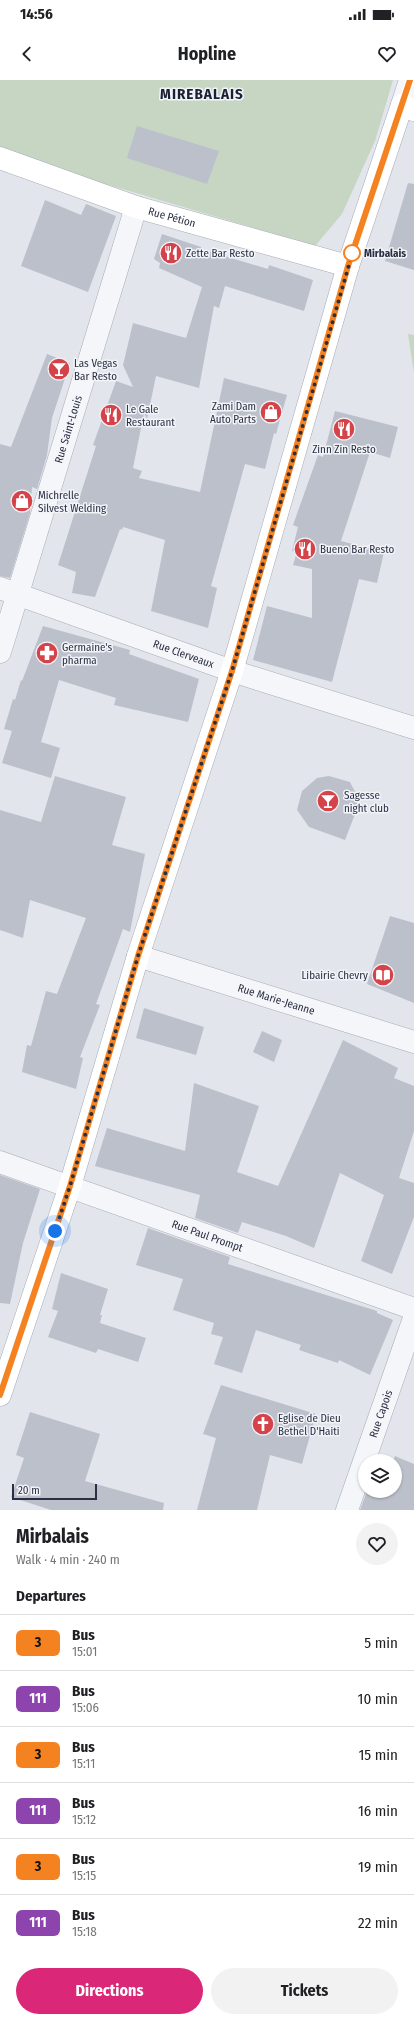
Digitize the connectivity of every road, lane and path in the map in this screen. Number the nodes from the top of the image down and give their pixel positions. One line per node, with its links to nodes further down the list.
1 (410, 80): 2 (street)
2 (408, 108): 5 (main road)
3 (0, 158): 4 (main road, Rue Pétion)
4 (136, 207): 5 (main road, Rue Pétion); 6 (street, Rue Saint-Louis)
5 (348, 266): 8 (main road)
6 (9, 591): 7 (street, Rue Saint-Louis); 8 (street, Rue Clerveaux)
7 (0, 652)
8 (232, 671): 9 (street, Rue Clerveaux); 10 (main road)
9 (414, 728)
10 (138, 956): 11 (street, Rue Marie-Jeanne); 13 (main road)
11 (414, 1042)
12 (0, 1162): 13 (street, Rue Paul Prompt)
13 (70, 1186): 14 (street, Rue Paul Prompt); 16 (main road)
14 (414, 1309)
15 (414, 1318): 17 (street, Rue Capois)
16 (0, 1395)
17 (346, 1510)

